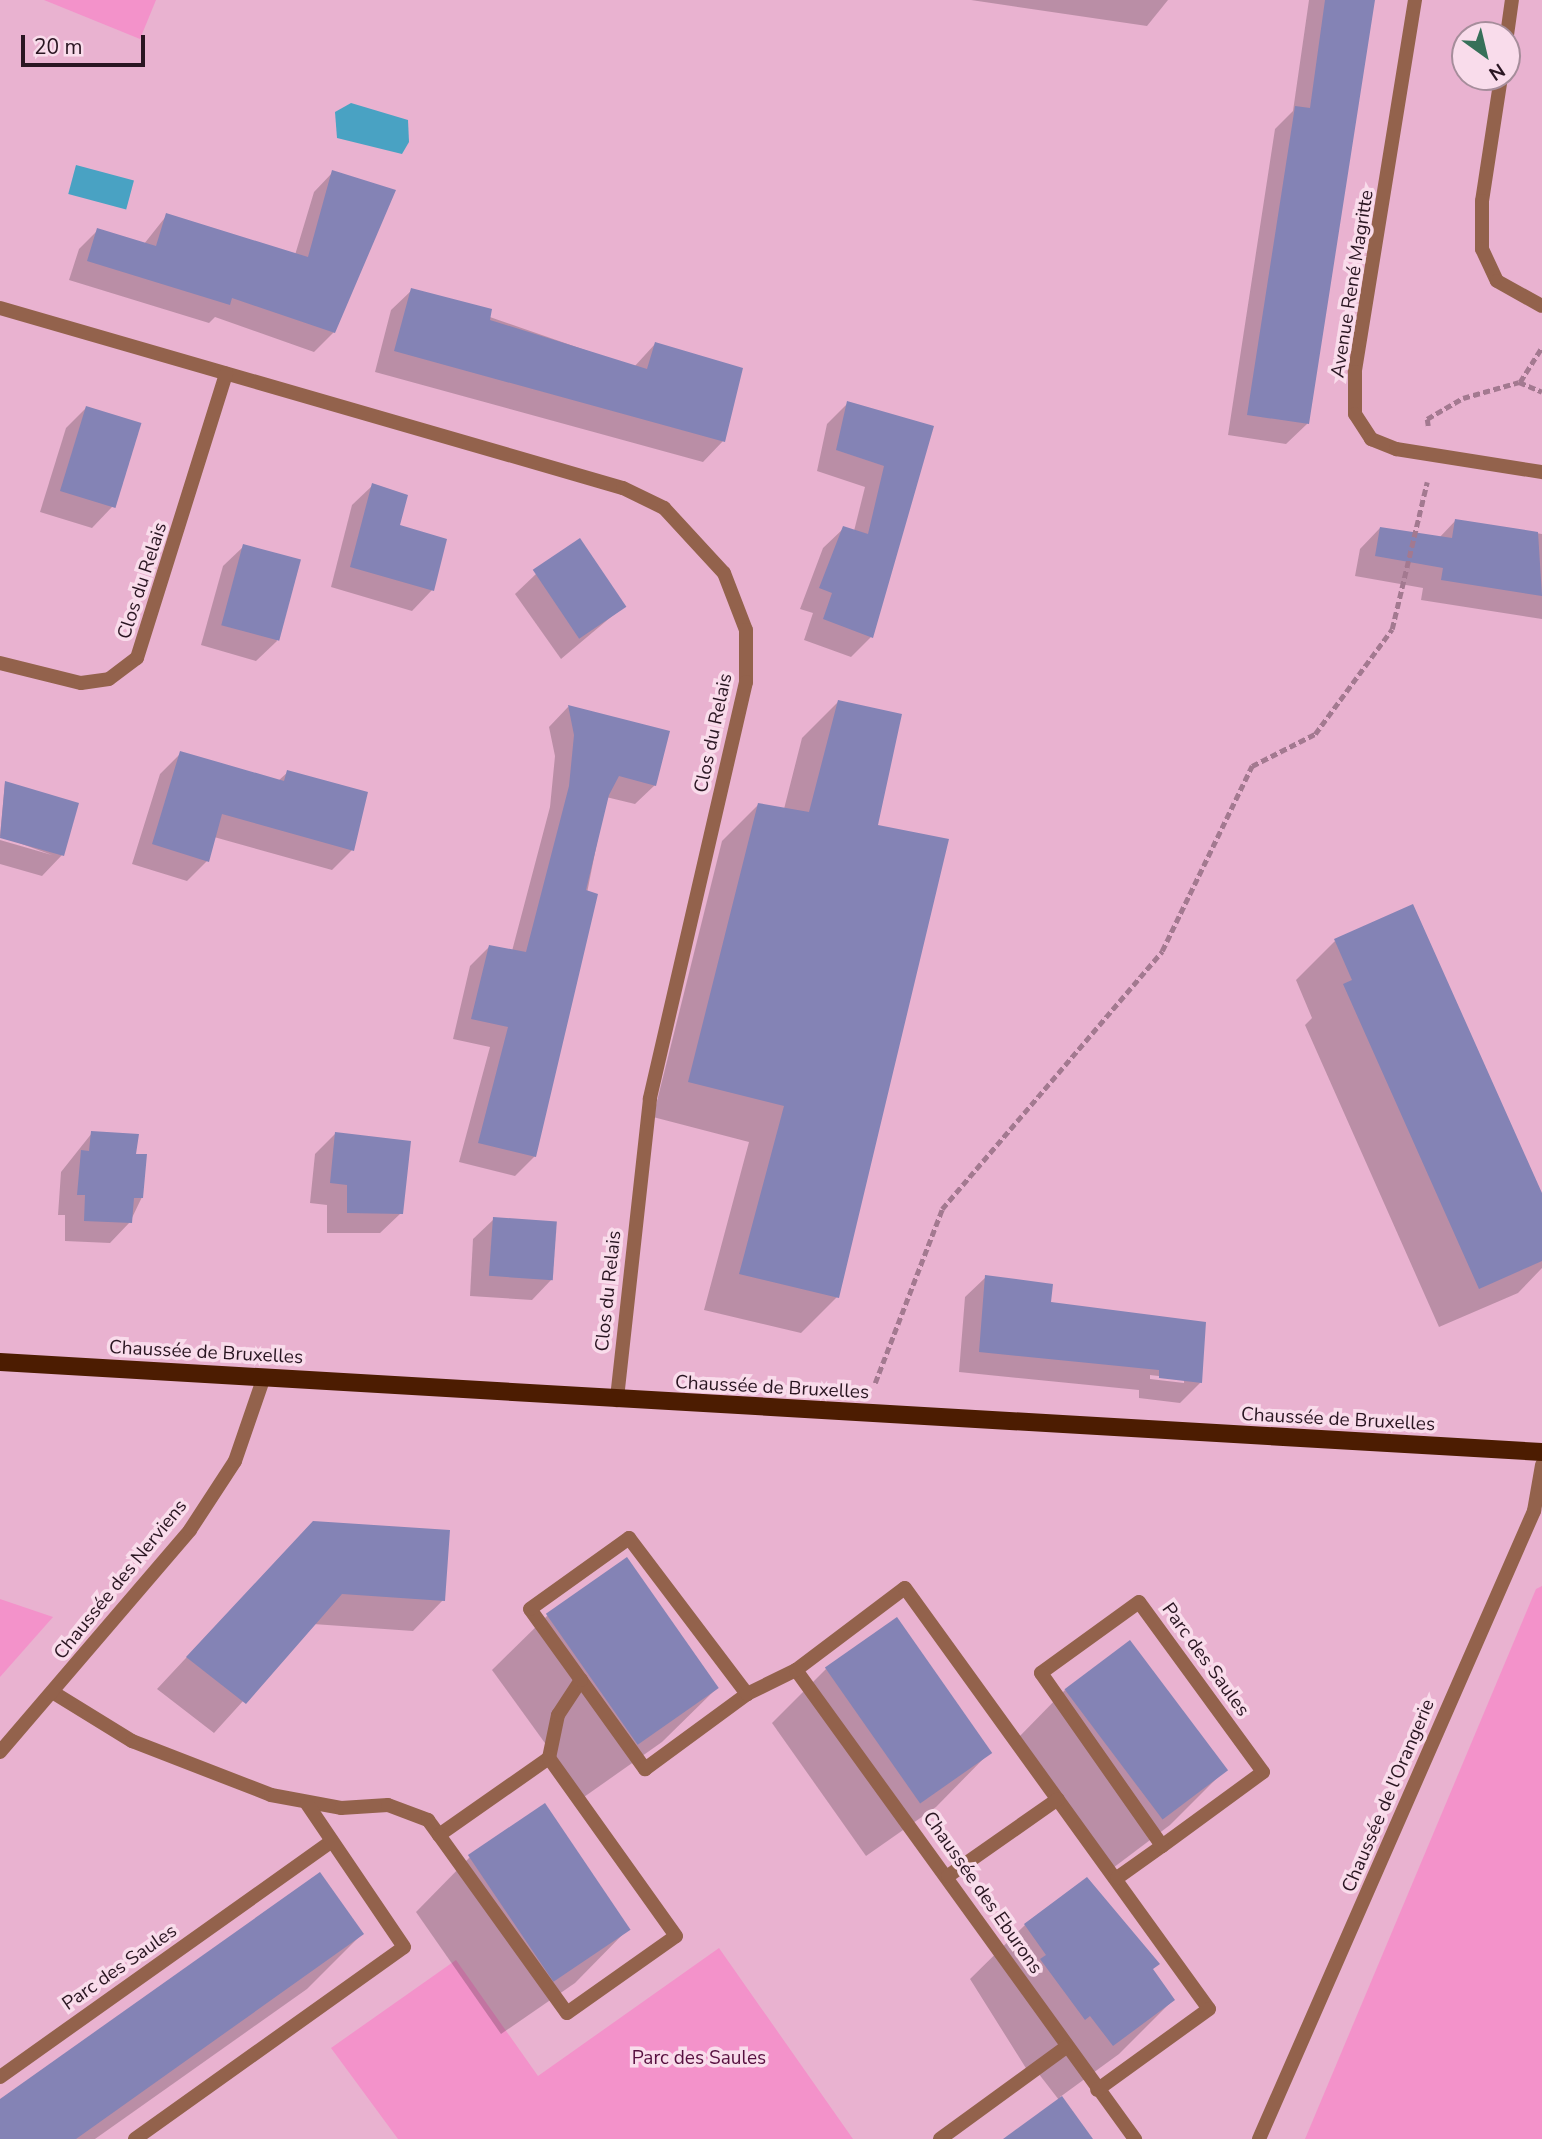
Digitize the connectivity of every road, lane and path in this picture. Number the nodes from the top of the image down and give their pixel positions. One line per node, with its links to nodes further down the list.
1 (1415, 0): 11 (street, Avenue René Magritte)
2 (1512, 0): 3 (street)
3 (1509, 21)
4 (1499, 91): 5 (street)
5 (1542, 306)
6 (0, 307): 8 (street, Clos du Relais)
7 (1542, 347): 9 (path)
8 (226, 374): 13 (street, Clos du Relais); 16 (street, Clos du Relais)
9 (1519, 382): 10 (path); 11 (path)
10 (1542, 392)
11 (1433, 458): 12 (street, Avenue René Magritte); 17 (path)
12 (1542, 472)
13 (0, 663)
14 (0, 1362): 15 (main road, Chaussée de Bruxelles)
15 (264, 1377): 16 (main road, Chaussée de Bruxelles); 22 (street, Chaussée des Nerviens)
16 (617, 1400): 17 (main road, Chaussée de Bruxelles)
17 (864, 1413): 18 (main road, Chaussée de Bruxelles)
18 (1542, 1452)
19 (1542, 1465): 39 (street, Chaussée de l'Orangerie)
20 (796, 1670): 23 (street); 26 (street); 31 (street, Chaussée des Eburons)
21 (581, 1680): 23 (street); 23 (street); 25 (street)
22 (54, 1693): 24 (street, Chaussée des Nerviens); 27 (street)
23 (747, 1694)
24 (0, 1752)
25 (549, 1758): 28 (street); 28 (street)
26 (1058, 1799): 31 (street); 32 (street)
27 (307, 1804): 28 (street); 29 (street)
28 (439, 1835)
29 (331, 1842): 34 (street, Parc des Saules); 36 (street)
30 (1162, 1846): 30 (street, Parc des Saules); 32 (street, Parc des Saules)
31 (947, 1876): 33 (street, Chaussée des Eburons)
32 (1117, 1878): 35 (street)
33 (1066, 2046): 35 (street, Chaussée des Eburons); 37 (street)
34 (0, 2077)
35 (1097, 2090): 38 (street, Chaussée des Eburons)
36 (135, 2139)
37 (940, 2139)
38 (1135, 2139)
39 (1259, 2139)

